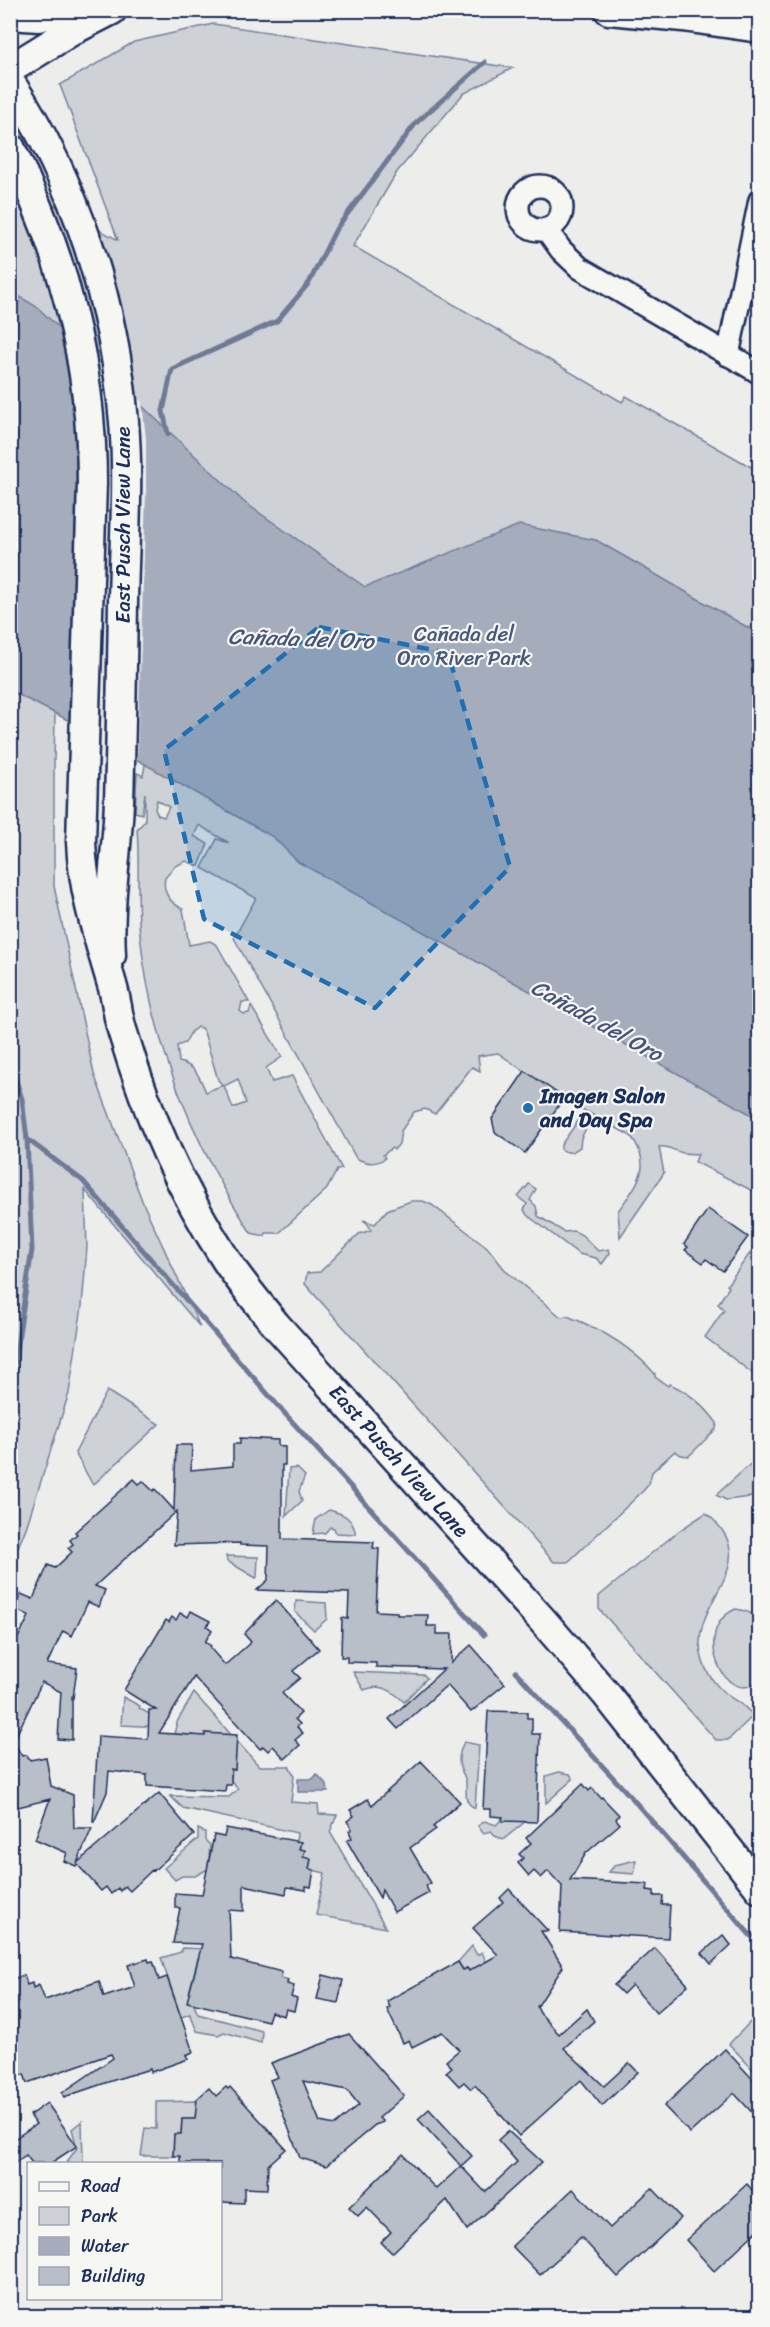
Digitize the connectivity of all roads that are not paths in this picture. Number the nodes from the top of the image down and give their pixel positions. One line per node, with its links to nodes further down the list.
1 (68, 10): 4 (main road)
2 (112, 10): 6 (main road)
3 (609, 10): 5 (main road)
4 (10, 15)
5 (759, 28)
6 (10, 69)
7 (10, 82): 13 (main road, East Pusch View Lane)
8 (10, 147): 13 (main road, East Pusch View Lane)
9 (759, 200): 11 (street)
10 (546, 229): 11 (street)
11 (728, 355): 12 (street)
12 (759, 373)
13 (113, 990): 14 (main road, East Pusch View Lane)
14 (759, 1889)

